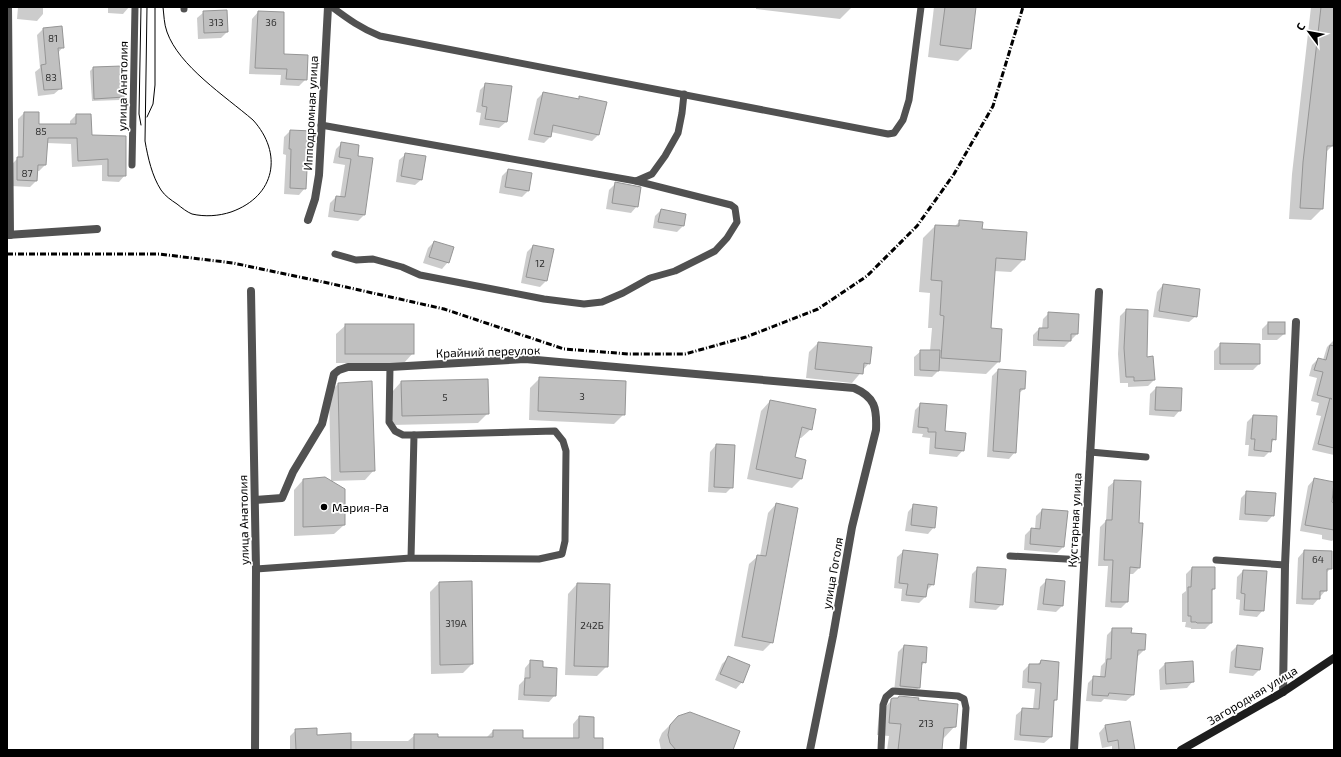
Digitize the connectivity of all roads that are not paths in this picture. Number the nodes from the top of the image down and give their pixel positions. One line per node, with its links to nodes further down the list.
1 (8, 7): 12 (street)
2 (135, 7): 8 (lane, улица Анатолия)
3 (328, 7): 7 (street, Ипподромная улица)
4 (332, 7): 6 (lane)
5 (921, 7): 6 (lane)
6 (684, 94): 9 (lane)
7 (321, 125): 9 (lane); 10 (street, Ипподромная улица)
8 (132, 165)
9 (636, 180): 13 (lane)
10 (308, 220)
11 (97, 229): 12 (street)
12 (9, 235)
13 (335, 254)
14 (251, 291): 22 (street, улица Анатолия)
15 (1098, 292): 20 (street, Кустарная улица)
16 (1296, 322): 27 (street)
17 (390, 367): 18 (street, Крайний переулок); 19 (lane); 22 (street, Крайний переулок)
18 (872, 402): 32 (street, улица Гоголя)
19 (414, 435): 24 (lane); 24 (lane)
20 (1090, 452): 21 (lane); 25 (street, Кустарная улица)
21 (1146, 456)
22 (255, 500): 28 (street, улица Анатолия)
23 (1010, 556): 25 (lane)
24 (411, 558): 28 (lane)
25 (1084, 560): 35 (street, Кустарная улица)
26 (1216, 560): 27 (lane)
27 (1285, 565): 30 (street)
28 (256, 570): 31 (street, улица Анатолия)
29 (1334, 658): 30 (main road, Загородная улица)
30 (1283, 692): 36 (main road, Загородная улица)
31 (255, 750)
32 (810, 750)
33 (881, 750): 34 (lane)
34 (963, 750)
35 (1074, 750)
36 (1181, 750)

